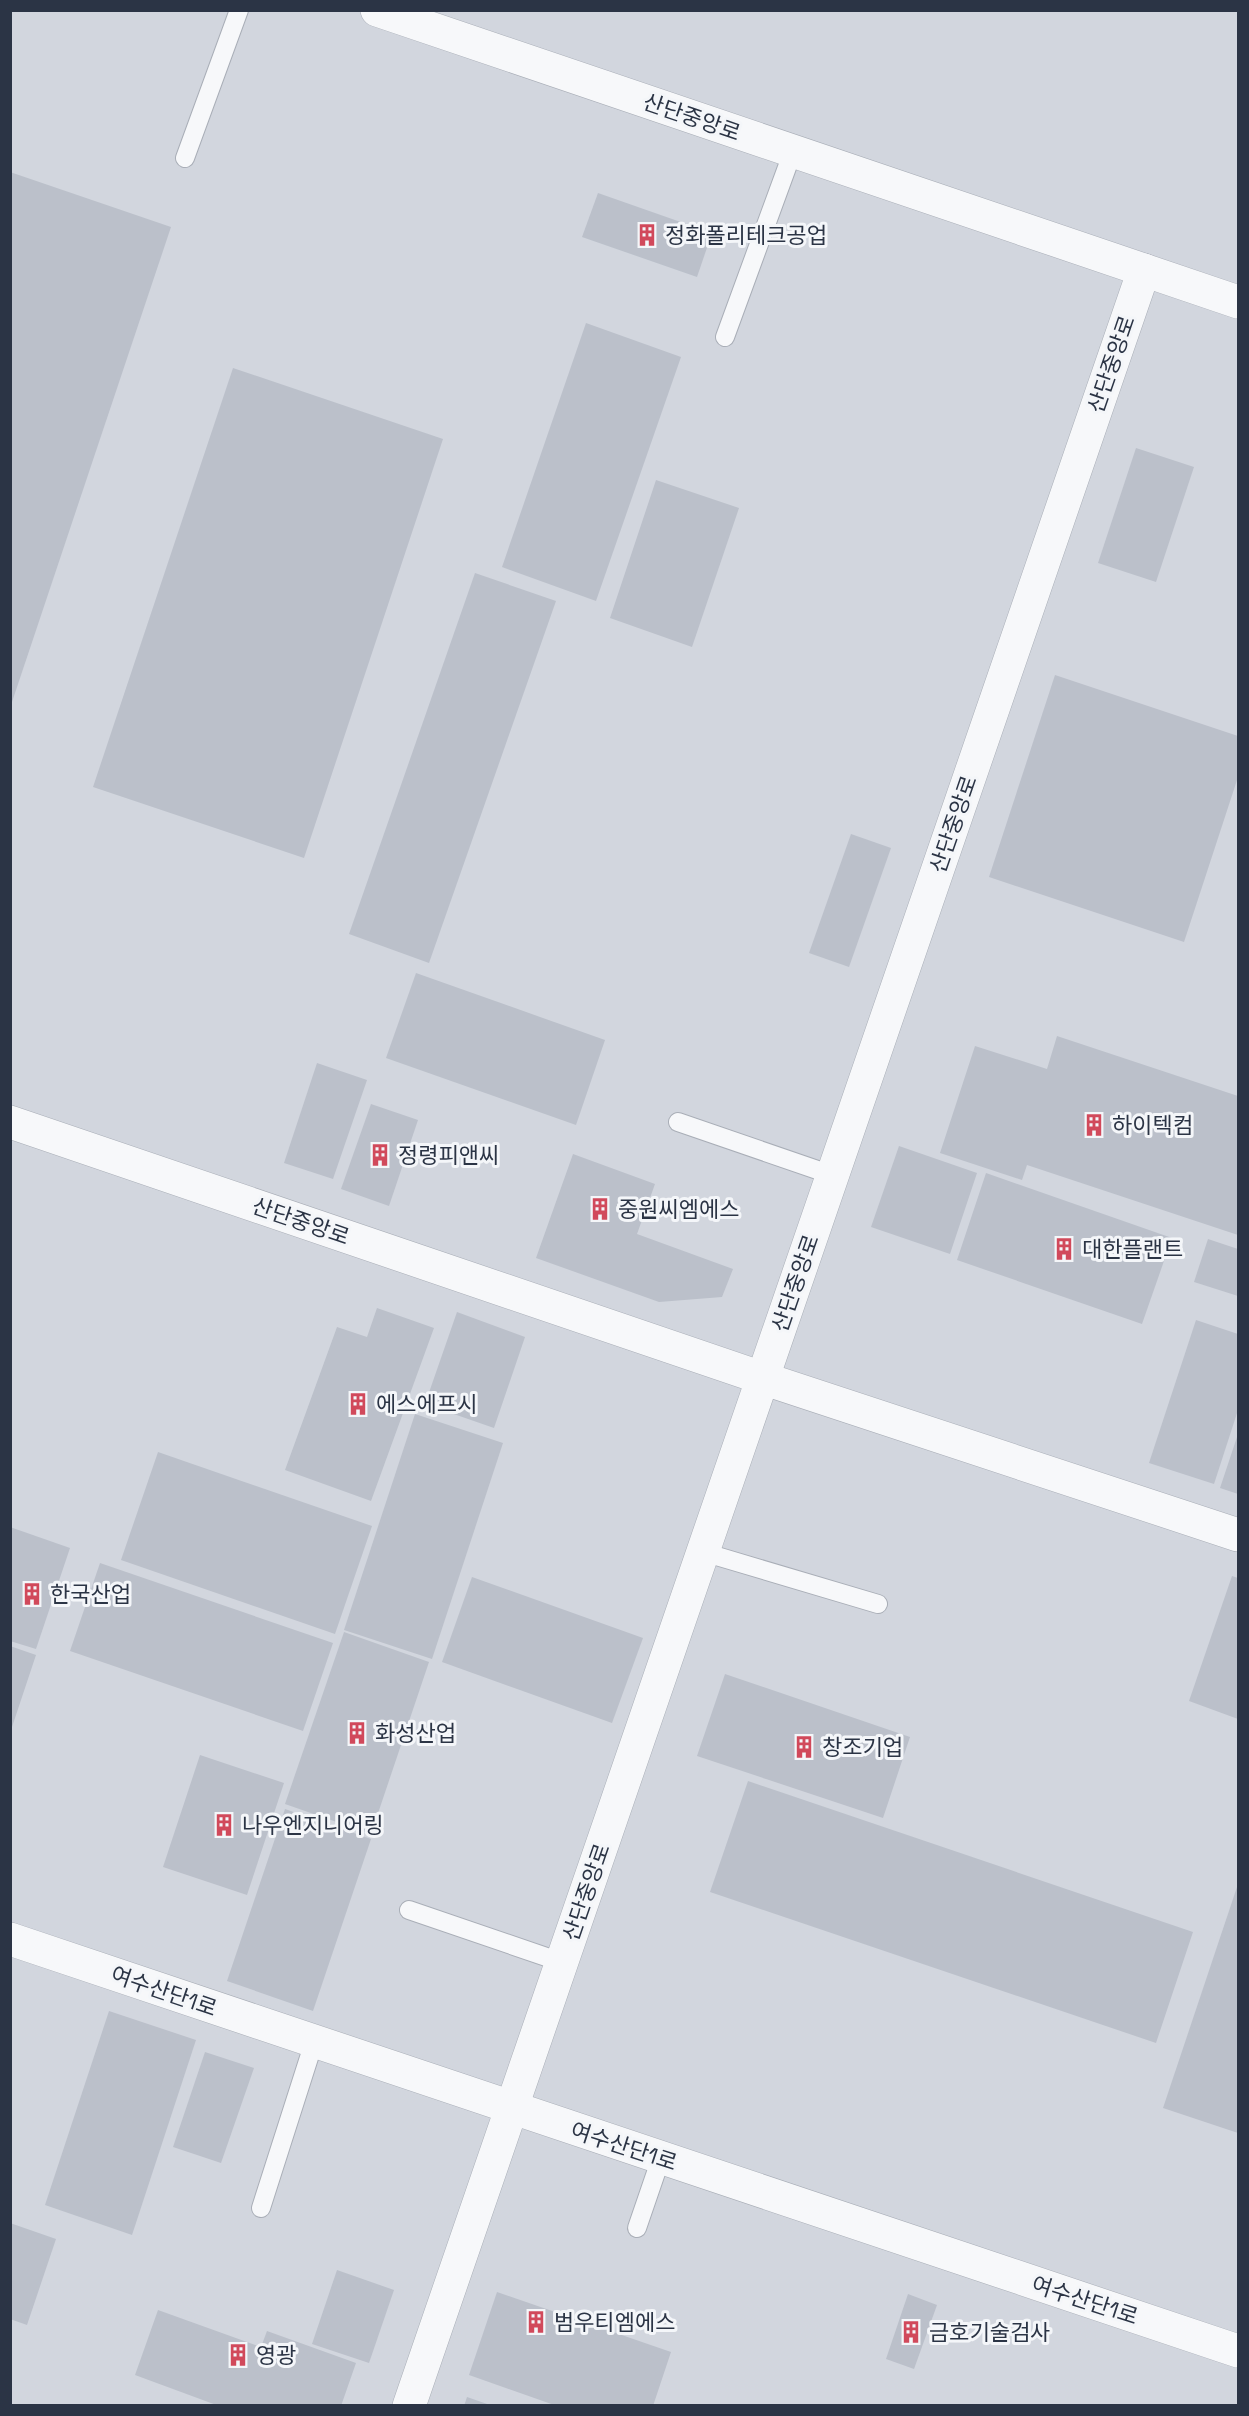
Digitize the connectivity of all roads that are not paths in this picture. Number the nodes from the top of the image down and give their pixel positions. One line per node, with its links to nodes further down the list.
1 (239, 10): 4 (lane)
2 (377, 10): 3 (street, 산단중앙로)
3 (794, 151): 5 (street, 산단중앙로); 7 (lane)
4 (185, 158)
5 (1144, 270): 6 (street, 산단중앙로); 10 (street, 산단중앙로)
6 (1239, 302)
7 (725, 337)
8 (10, 1122): 11 (street, 산단중앙로)
9 (678, 1122): 10 (lane)
10 (832, 1175): 11 (street, 산단중앙로)
11 (762, 1378): 12 (street, 산단중앙로); 13 (street, 산단중앙로)
12 (1239, 1535)
13 (702, 1552): 14 (lane); 17 (street, 산단중앙로)
14 (878, 1604)
15 (409, 1910): 17 (lane)
16 (10, 1939): 18 (street, 여수산단1로)
17 (561, 1962): 19 (street, 산단중앙로)
18 (314, 2042): 19 (street, 여수산단1로); 21 (lane)
19 (511, 2108): 20 (street, 여수산단1로); 24 (street, 산단중앙로)
20 (661, 2158): 22 (lane); 23 (street, 여수산단1로)
21 (261, 2208)
22 (637, 2228)
23 (1239, 2351)
24 (408, 2406)

